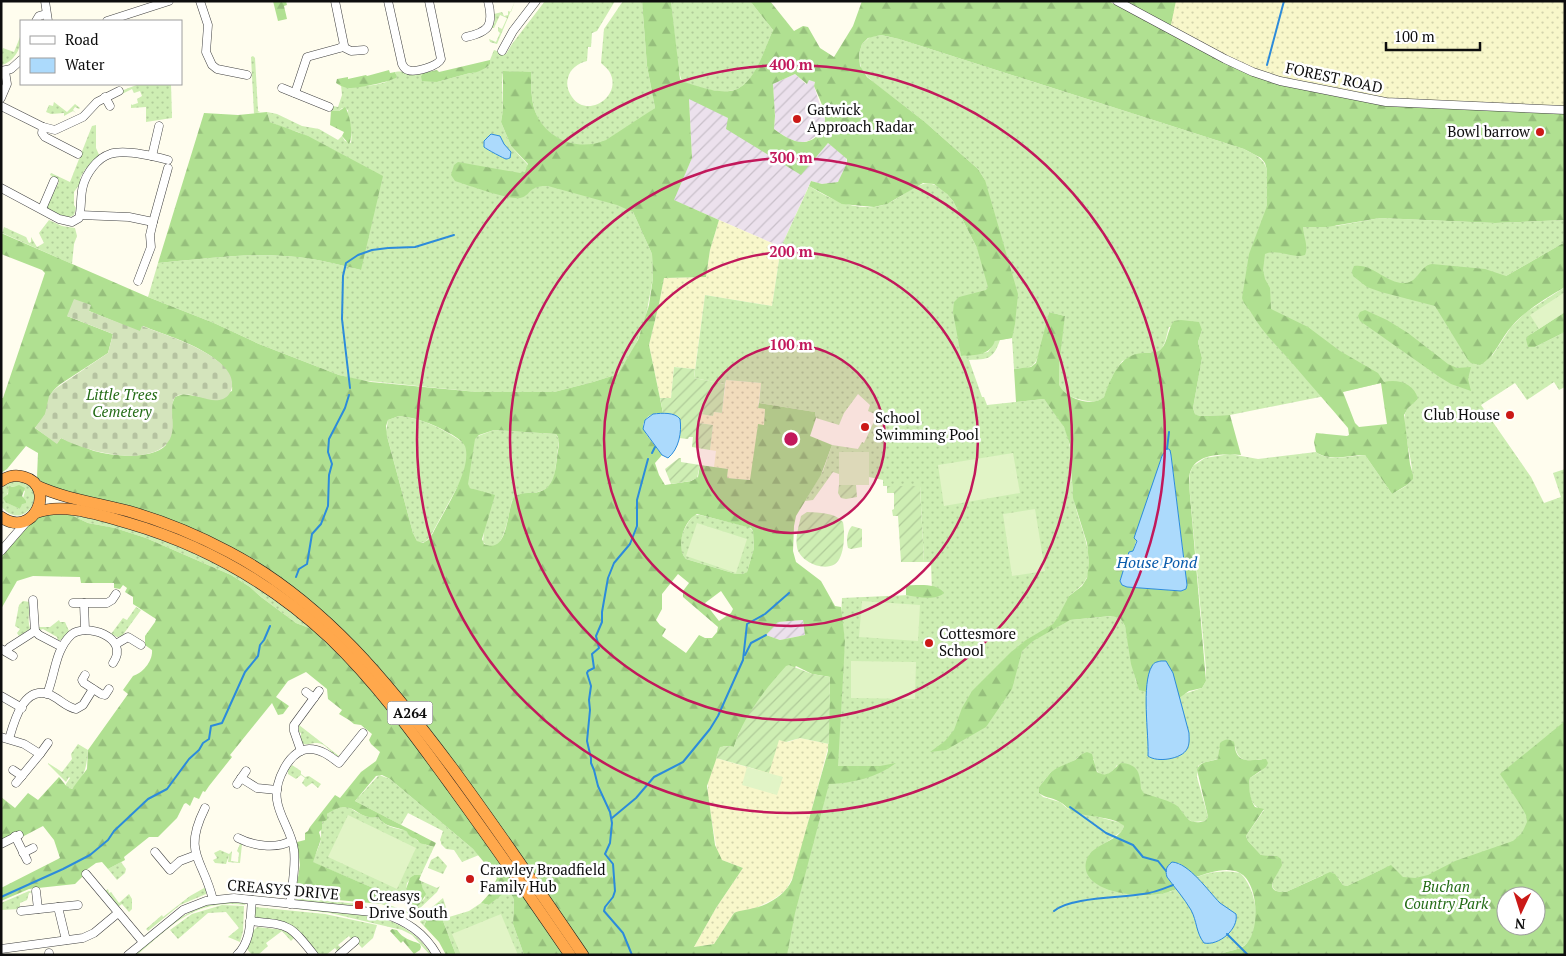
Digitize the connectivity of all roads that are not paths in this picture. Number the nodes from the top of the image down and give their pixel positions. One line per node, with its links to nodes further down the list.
1 (45, 1): 10 (street)
2 (169, 1): 12 (street)
3 (200, 1): 19 (street)
4 (335, 1): 14 (street)
5 (388, 1): 6 (street)
6 (429, 1)
7 (488, 1): 13 (street)
8 (536, 1): 16 (street)
9 (1117, 1): 28 (street, FOREST ROAD)
10 (47, 18): 11 (street)
11 (37, 20)
12 (110, 20)
13 (466, 37)
14 (343, 46): 15 (street); 22 (street)
15 (364, 50)
16 (502, 51)
17 (20, 61): 18 (street)
18 (3, 71): 24 (street)
19 (247, 75)
20 (282, 88): 22 (street)
21 (118, 91): 23 (street)
22 (295, 94): 27 (street)
23 (106, 97): 26 (street); 30 (street)
24 (1, 98)
25 (1, 106): 30 (street)
26 (110, 106)
27 (329, 107)
28 (1565, 110)
29 (160, 126): 32 (street)
30 (43, 127): 31 (street)
31 (78, 154)
32 (152, 156): 36 (street); 37 (street)
33 (54, 181): 35 (street)
34 (1, 188): 35 (street)
35 (42, 209): 36 (street)
36 (80, 215): 37 (street)
37 (153, 222): 38 (street)
38 (138, 281)
39 (1, 481): 40 (highway)
40 (37, 486): 41 (highway); 103 (highway, A264)
41 (32, 516): 42 (highway); 43 (street); 102 (highway, A264)
42 (1, 517)
43 (1, 551)
44 (116, 594): 46 (street)
45 (73, 603): 46 (street)
46 (84, 603): 48 (street)
47 (44, 606): 49 (street)
48 (85, 630): 50 (street); 52 (street)
49 (35, 631): 52 (street); 53 (street)
50 (116, 644): 51 (street); 54 (street)
51 (140, 645)
52 (62, 647): 59 (street)
53 (7, 652)
54 (113, 663)
55 (85, 676): 57 (street)
56 (110, 689): 57 (street)
57 (94, 690): 59 (street)
58 (306, 692): 65 (street)
59 (47, 694): 61 (street)
60 (1, 696): 61 (street)
61 (22, 708): 62 (street)
62 (5, 738): 66 (street)
63 (48, 743): 66 (street)
64 (367, 744): 65 (street)
65 (301, 751): 71 (street)
66 (40, 754): 68 (street)
67 (13, 770): 68 (street)
68 (22, 776): 70 (street)
69 (241, 778): 71 (street)
70 (16, 783)
71 (277, 790): 75 (street)
72 (212, 817): 80 (street)
73 (250, 834): 76 (street)
74 (238, 838): 76 (street)
75 (291, 841): 76 (street); 85 (street)
76 (248, 842)
77 (1, 844): 78 (street)
78 (33, 848)
79 (155, 852): 80 (street)
80 (196, 855): 83 (street)
81 (86, 874): 90 (street)
82 (36, 891): 88 (street)
83 (214, 900): 84 (street, CREASYS DRIVE); 94 (street, CREASYS DRIVE)
84 (252, 900): 85 (street, CREASYS DRIVE); 91 (street)
85 (290, 904): 101 (street, CREASYS DRIVE)
86 (78, 905): 87 (street)
87 (58, 907): 88 (street); 92 (street)
88 (38, 909): 89 (street)
89 (21, 911)
90 (118, 913): 92 (street); 94 (street)
91 (250, 921): 98 (street); 99 (street)
92 (66, 940): 96 (street)
93 (355, 941): 100 (street)
94 (143, 942): 97 (street, CREASYS DRIVE)
95 (1, 949): 96 (street)
96 (17, 951)
97 (128, 955)
98 (236, 955)
99 (314, 955)
100 (339, 955)
101 (437, 955)
102 (570, 955)
103 (583, 955)

